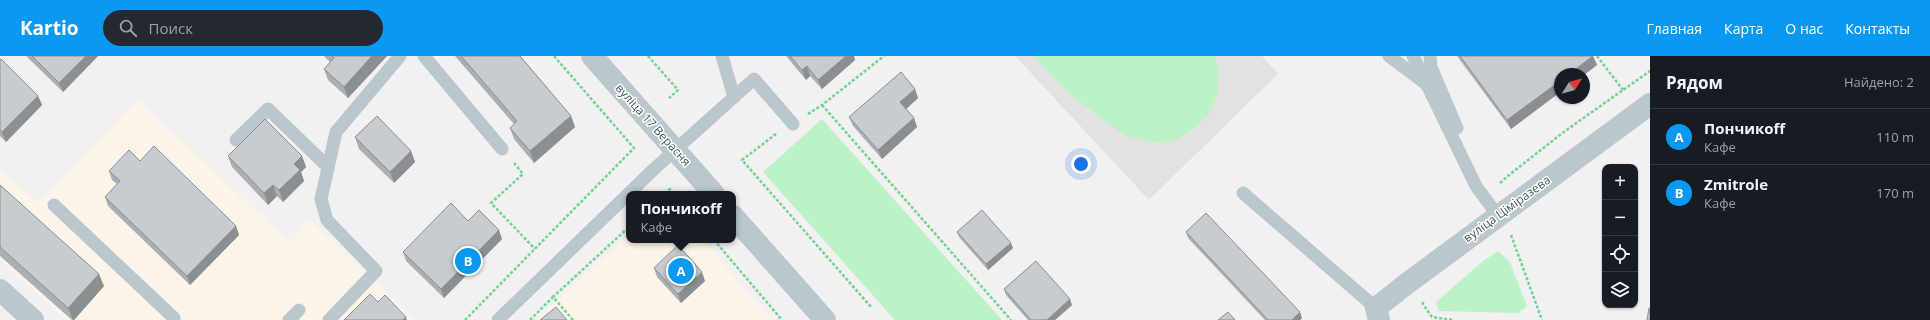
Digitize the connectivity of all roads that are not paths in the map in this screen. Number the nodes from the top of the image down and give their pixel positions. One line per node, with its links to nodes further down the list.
1 (400, 56): 15 (lane)
2 (424, 56): 13 (lane)
3 (592, 56): 14 (street, вуліца 17 Верасня)
4 (722, 56): 9 (lane)
5 (1389, 56): 8 (lane)
6 (1413, 56): 8 (lane)
7 (1430, 56): 21 (lane)
8 (1426, 85): 21 (lane)
9 (734, 97): 11 (lane); 14 (lane)
10 (1650, 104): 21 (street, вуліца Ціміразева)
11 (793, 124)
12 (236, 140): 15 (lane)
13 (502, 149)
14 (675, 150): 16 (lane); 17 (street, вуліца 17 Верасня)
15 (328, 168): 29 (lane)
16 (631, 191)
17 (711, 191)
18 (1244, 193): 25 (lane)
19 (626, 196): 30 (lane)
20 (54, 205): 26 (lane)
21 (1498, 215): 25 (street, вуліца Ціміразева)
22 (736, 219): 31 (street)
23 (0, 290): 27 (street)
24 (299, 310): 28 (lane)
25 (1378, 314)
26 (174, 319)
27 (33, 320)
28 (289, 320)
29 (329, 320)
30 (498, 320)
31 (825, 320)

